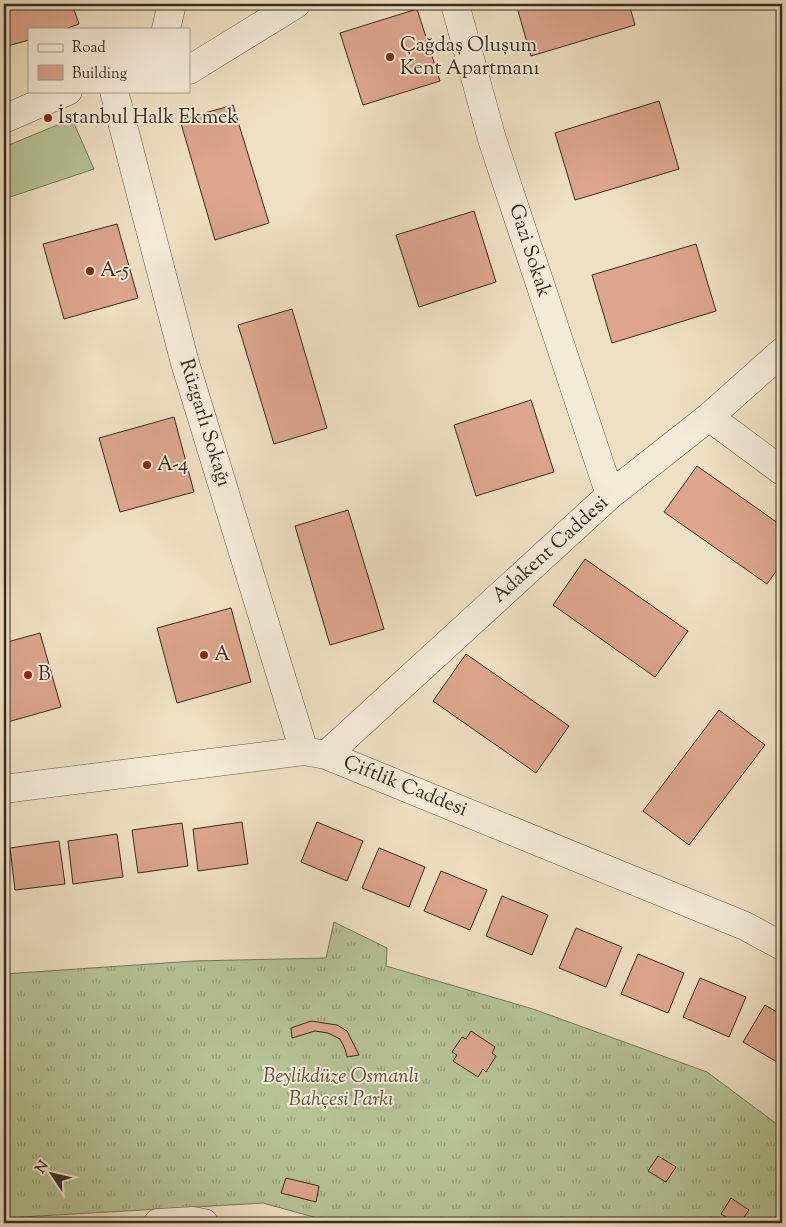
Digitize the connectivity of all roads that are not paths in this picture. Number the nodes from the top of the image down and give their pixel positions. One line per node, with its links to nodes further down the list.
1 (172, 4): 4 (street)
2 (296, 4): 5 (street)
3 (455, 4): 12 (street, Gazi Sokak)
4 (166, 28)
5 (190, 69)
6 (66, 92): 8 (street)
7 (114, 92): 13 (street, Rüzgarlı Sokağı)
8 (4, 119)
9 (782, 352): 10 (street, Adakent Caddesi)
10 (709, 417): 11 (street); 12 (street, Adakent Caddesi)
11 (782, 471)
12 (610, 495): 13 (street, Adakent Caddesi)
13 (315, 753): 14 (street, Çiftlik Caddesi); 15 (street, Çiftlik Caddesi)
14 (4, 789)
15 (782, 946)
16 (158, 1223): 17 (street)
17 (204, 1223)

